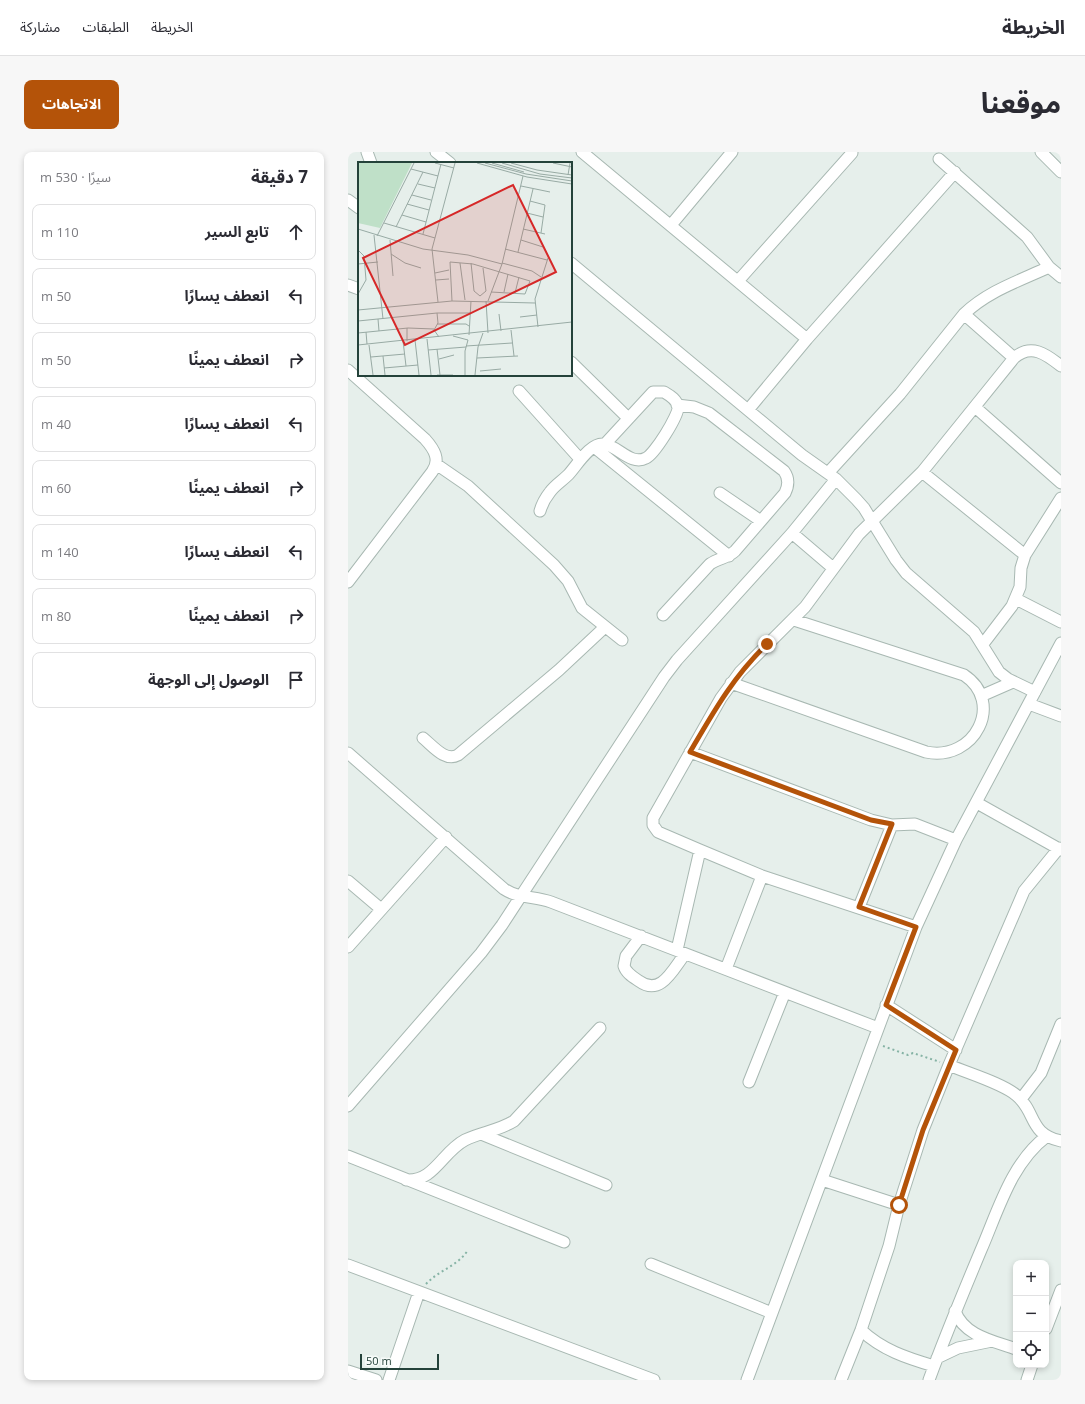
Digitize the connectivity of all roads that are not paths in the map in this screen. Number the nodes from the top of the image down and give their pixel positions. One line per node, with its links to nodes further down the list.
1 (367, 152): 8 (street)
2 (436, 152): 9 (street)
3 (582, 152): 12 (street)
4 (732, 152): 12 (street)
5 (852, 153): 16 (street)
6 (1048, 155): 11 (street)
7 (939, 159): 10 (street)
8 (371, 162)
9 (449, 162)
10 (955, 172): 14 (street); 20 (street)
11 (1061, 172)
12 (671, 225): 16 (street)
13 (572, 264): 28 (street)
14 (1049, 267): 15 (street); 19 (street)
15 (1061, 277)
16 (738, 281): 20 (street)
17 (348, 285): 18 (street)
18 (358, 289)
19 (964, 314): 21 (street); 34 (street)
20 (807, 339): 28 (street)
21 (1014, 358): 23 (street); 27 (street)
22 (572, 363): 29 (street)
23 (1061, 366)
24 (348, 370): 32 (street)
25 (519, 391): 31 (street)
26 (677, 405): 29 (street); 30 (street); 40 (street)
27 (975, 407): 33 (street); 35 (street)
28 (748, 410): 34 (street)
29 (628, 418): 30 (street)
30 (599, 446): 31 (street); 43 (street)
31 (580, 459): 38 (street)
32 (436, 464): 45 (street); 50 (street)
33 (922, 472): 39 (street); 42 (street)
34 (832, 476): 39 (street); 41 (street)
35 (1061, 483)
36 (720, 493): 40 (street)
37 (1061, 498): 42 (street)
38 (540, 511)
39 (872, 520): 44 (street); 53 (street)
40 (762, 521): 43 (street)
41 (792, 533): 44 (street); 71 (street)
42 (1025, 555): 46 (street)
43 (728, 556): 47 (street)
44 (833, 568): 48 (street)
45 (348, 582)
46 (1016, 598): 49 (street); 53 (street)
47 (663, 615)
48 (794, 620): 55 (street); 57 (street)
49 (1061, 622)
50 (605, 627): 51 (street); 60 (street)
51 (622, 640)
52 (1061, 643): 56 (street)
53 (983, 644): 54 (street)
54 (1013, 682): 56 (street); 57 (street)
55 (731, 683): 57 (street); 61 (street)
56 (1035, 692): 58 (street)
57 (981, 696)
58 (1029, 704): 59 (street); 63 (street)
59 (1061, 716)
60 (423, 738)
61 (690, 752): 64 (street); 68 (street)
62 (348, 753): 65 (street)
63 (977, 803): 66 (street); 67 (street)
64 (892, 824): 66 (street); 72 (street)
65 (446, 837): 71 (street); 73 (street)
66 (956, 840): 74 (street)
67 (1060, 849): 84 (street)
68 (700, 850): 69 (street); 77 (street)
69 (762, 876): 72 (street); 78 (street)
70 (348, 881): 73 (street)
71 (521, 897): 75 (street); 88 (street)
72 (859, 907): 74 (street)
73 (381, 909): 76 (street)
74 (916, 927): 80 (street)
75 (641, 936): 77 (street); 77 (street)
76 (348, 946)
77 (681, 952): 78 (street)
78 (726, 969): 79 (street)
79 (785, 992): 83 (street); 86 (street)
80 (886, 1005): 83 (street); 84 (street)
81 (1061, 1024): 87 (street)
82 (600, 1028): 89 (street)
83 (878, 1028): 94 (street)
84 (956, 1050): 85 (street)
85 (949, 1065): 87 (street); 96 (street)
86 (749, 1082)
87 (1021, 1099): 90 (street)
88 (348, 1106)
89 (481, 1134): 93 (street); 95 (street)
90 (1047, 1136): 91 (street); 102 (street)
91 (1061, 1141)
92 (348, 1156): 93 (street)
93 (406, 1180): 97 (street)
94 (822, 1180): 96 (street); 103 (street)
95 (606, 1185)
96 (899, 1205): 105 (street)
97 (564, 1242)
98 (651, 1264): 103 (street)
99 (348, 1265): 100 (street)
100 (419, 1292): 112 (street); 113 (street)
101 (1060, 1296): 104 (street)
102 (955, 1311): 106 (street); 108 (street)
103 (772, 1313): 114 (street)
104 (1049, 1322)
105 (861, 1330): 108 (street); 115 (street)
106 (993, 1341): 107 (street); 108 (street)
107 (1013, 1348)
108 (935, 1362): 116 (street)
109 (1031, 1368): 117 (street)
110 (348, 1370): 111 (street)
111 (376, 1380)
112 (389, 1380)
113 (654, 1380)
114 (747, 1380)
115 (841, 1380)
116 (929, 1380)
117 (1027, 1380)

